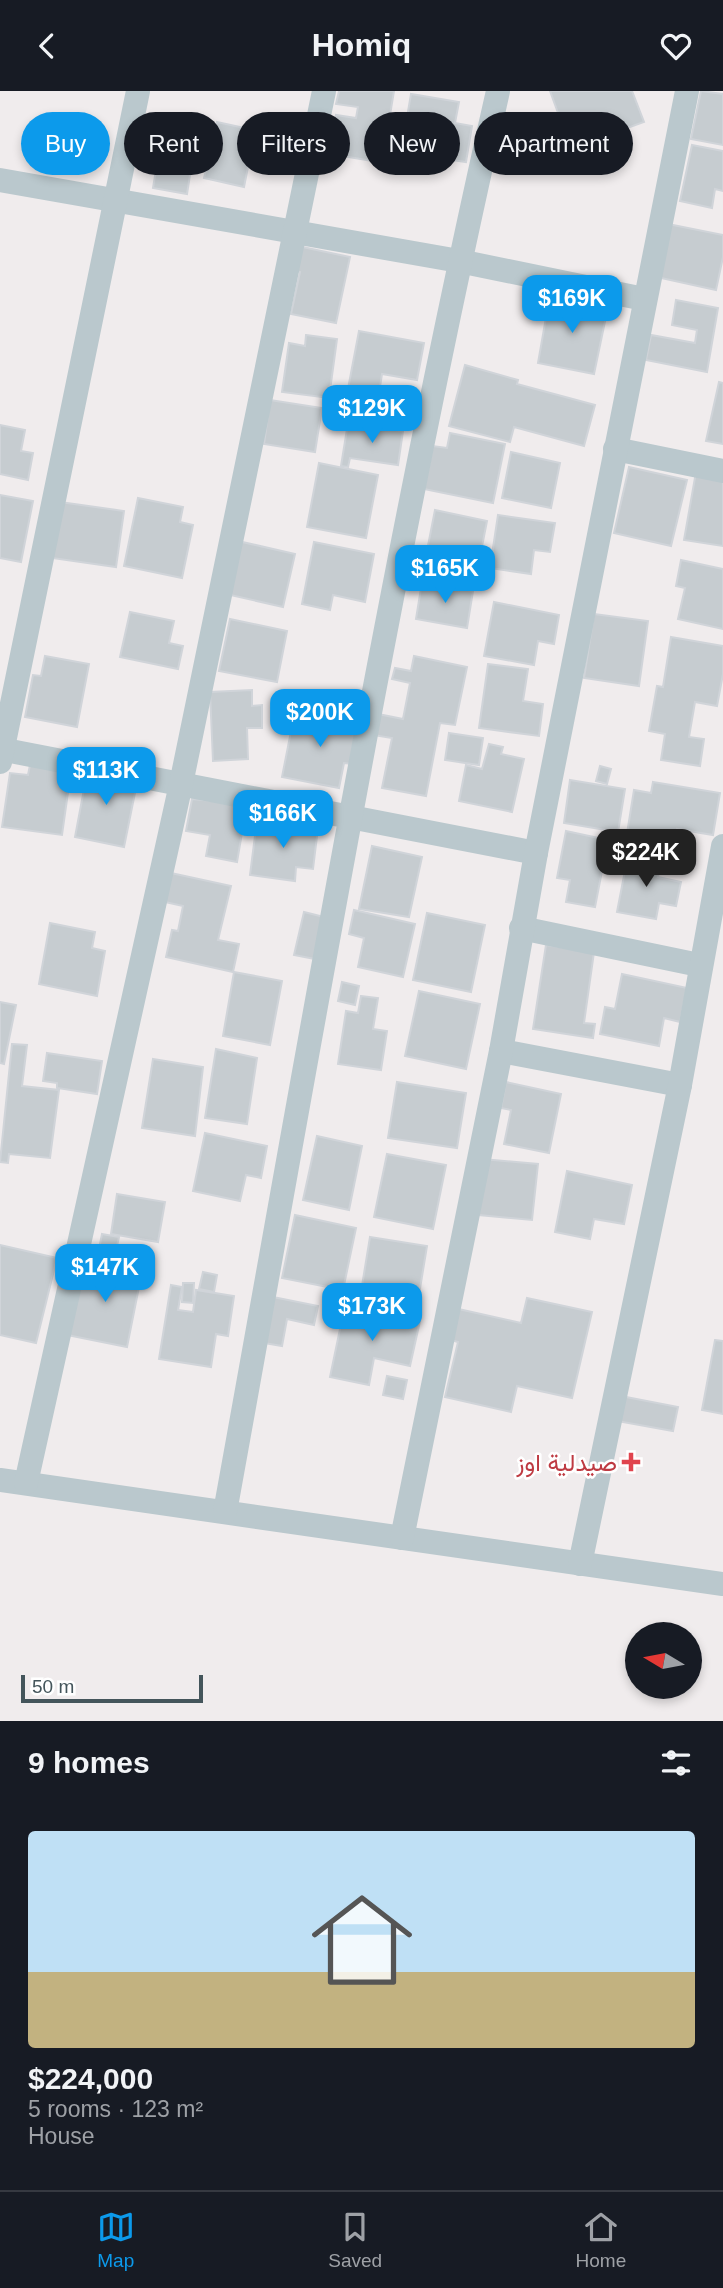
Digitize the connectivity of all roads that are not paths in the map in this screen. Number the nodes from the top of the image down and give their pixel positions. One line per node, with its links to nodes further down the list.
1 (138, 91): 6 (street)
2 (324, 91): 7 (street)
3 (498, 91): 8 (street)
4 (687, 91): 9 (street)
5 (0, 180): 6 (street)
6 (115, 201): 7 (street); 12 (street)
7 (293, 234): 8 (street); 13 (street)
8 (459, 261): 9 (street); 14 (street)
9 (644, 299): 10 (street)
10 (615, 449): 11 (street); 16 (street)
11 (723, 471)
12 (1, 753): 13 (street)
13 (181, 784): 14 (street); 23 (street)
14 (352, 815): 16 (street); 24 (street)
15 (723, 846): 17 (street)
16 (536, 853): 18 (street)
17 (720, 877): 19 (street)
18 (521, 928): 19 (street); 20 (street)
19 (699, 965): 21 (street)
20 (502, 1051): 21 (street); 25 (street)
21 (680, 1085): 26 (street)
22 (0, 1479): 23 (street)
23 (26, 1483): 24 (street)
24 (225, 1512): 25 (street)
25 (402, 1538): 26 (street)
26 (580, 1564): 27 (street)
27 (723, 1584)

